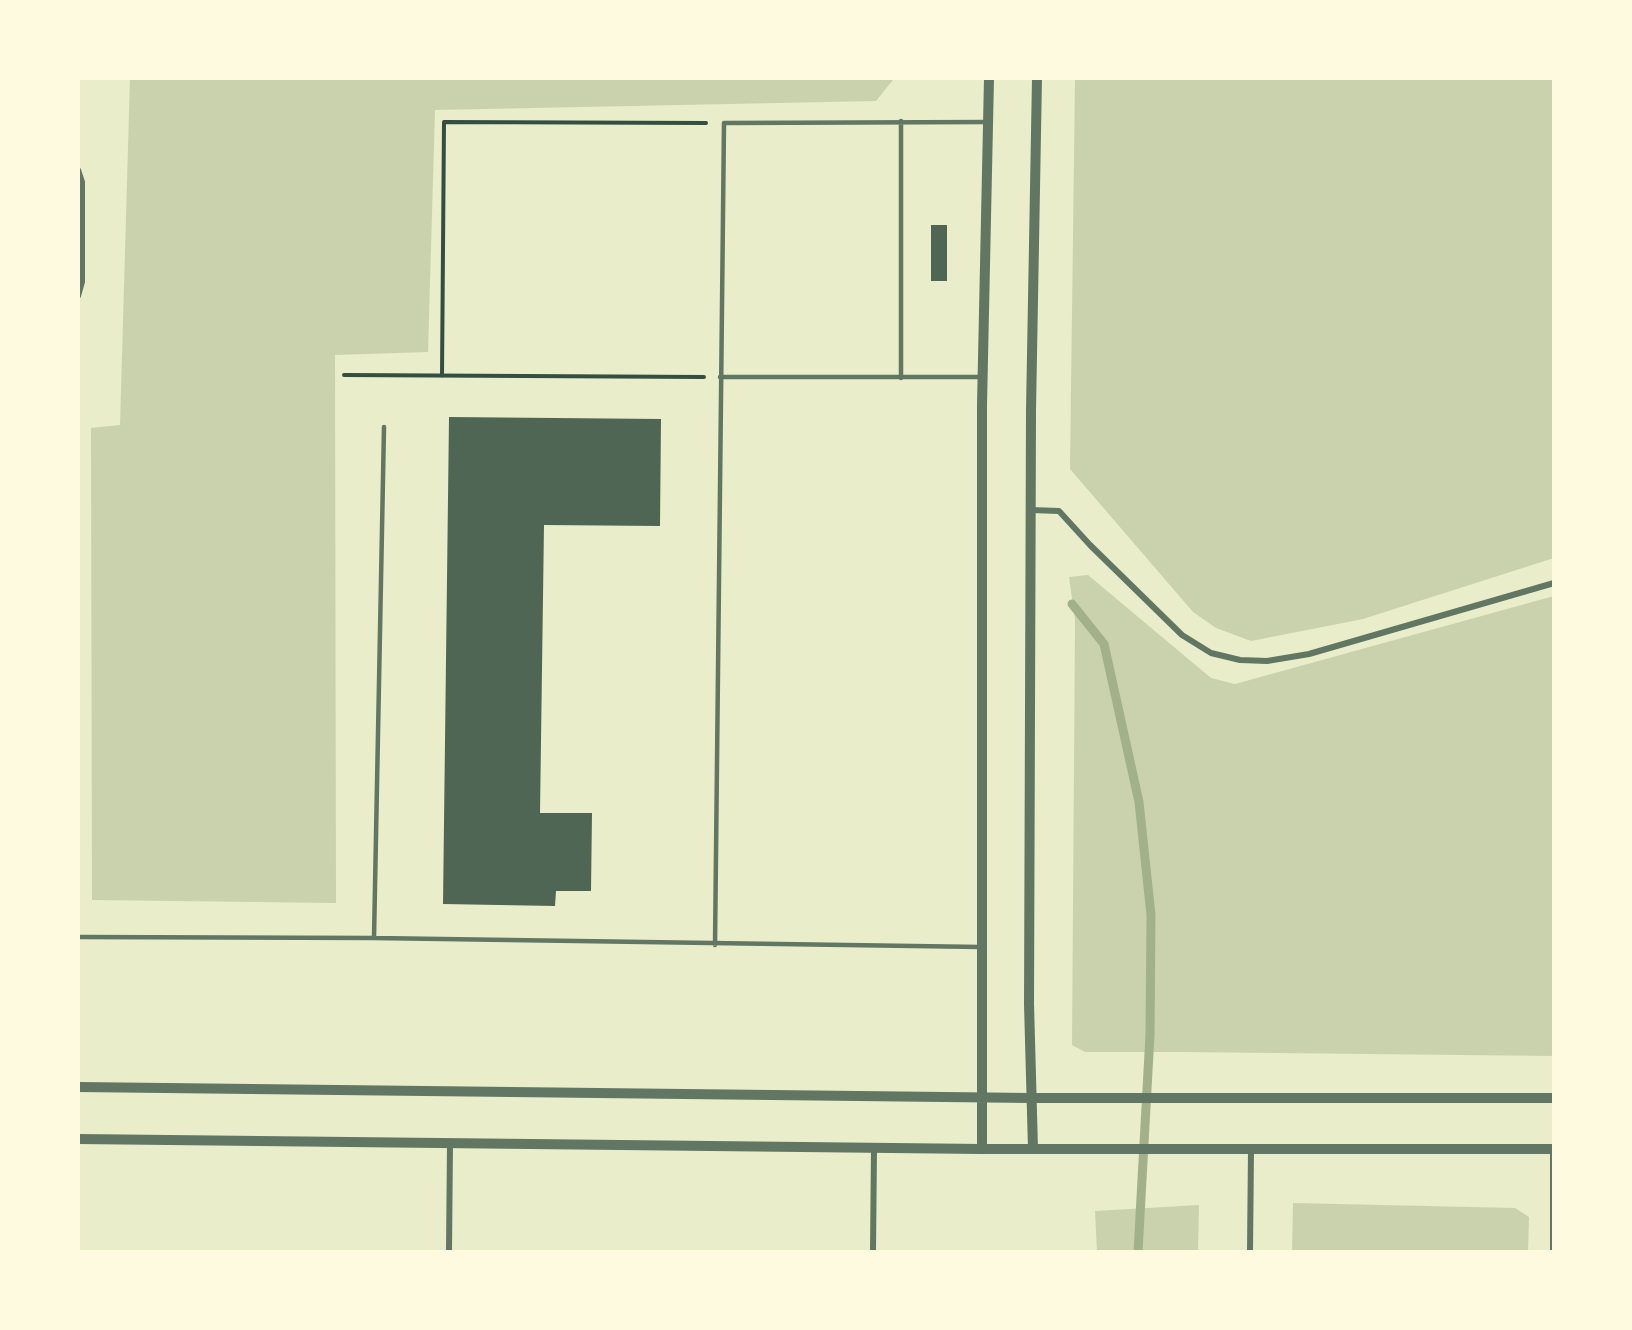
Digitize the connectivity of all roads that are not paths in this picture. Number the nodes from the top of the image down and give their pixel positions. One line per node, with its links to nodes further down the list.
1 (989, 78): 4 (street)
2 (1037, 78): 11 (street)
3 (901, 121): 4 (lane); 7 (lane); 9 (lane)
4 (989, 122): 8 (street)
5 (78, 170): 6 (street)
6 (78, 296)
7 (720, 377): 9 (lane); 15 (lane)
8 (982, 377): 9 (lane); 16 (street)
9 (901, 378)
10 (384, 427): 14 (lane)
11 (1031, 510): 12 (street); 19 (street)
12 (1554, 583)
13 (78, 937): 14 (lane)
14 (374, 938): 15 (lane)
15 (715, 945): 16 (lane)
16 (984, 947): 18 (street)
17 (78, 1087): 18 (street)
18 (983, 1098): 19 (street); 24 (street)
19 (1032, 1098): 20 (street); 25 (street)
20 (1554, 1098)
21 (78, 1139): 22 (street)
22 (450, 1143): 23 (street); 28 (street)
23 (874, 1148): 24 (street); 29 (street)
24 (982, 1149): 25 (street)
25 (1033, 1149): 26 (street)
26 (1251, 1149): 27 (street); 30 (street)
27 (1554, 1149): 31 (street)
28 (449, 1252)
29 (873, 1252)
30 (1250, 1252)
31 (1553, 1252)

